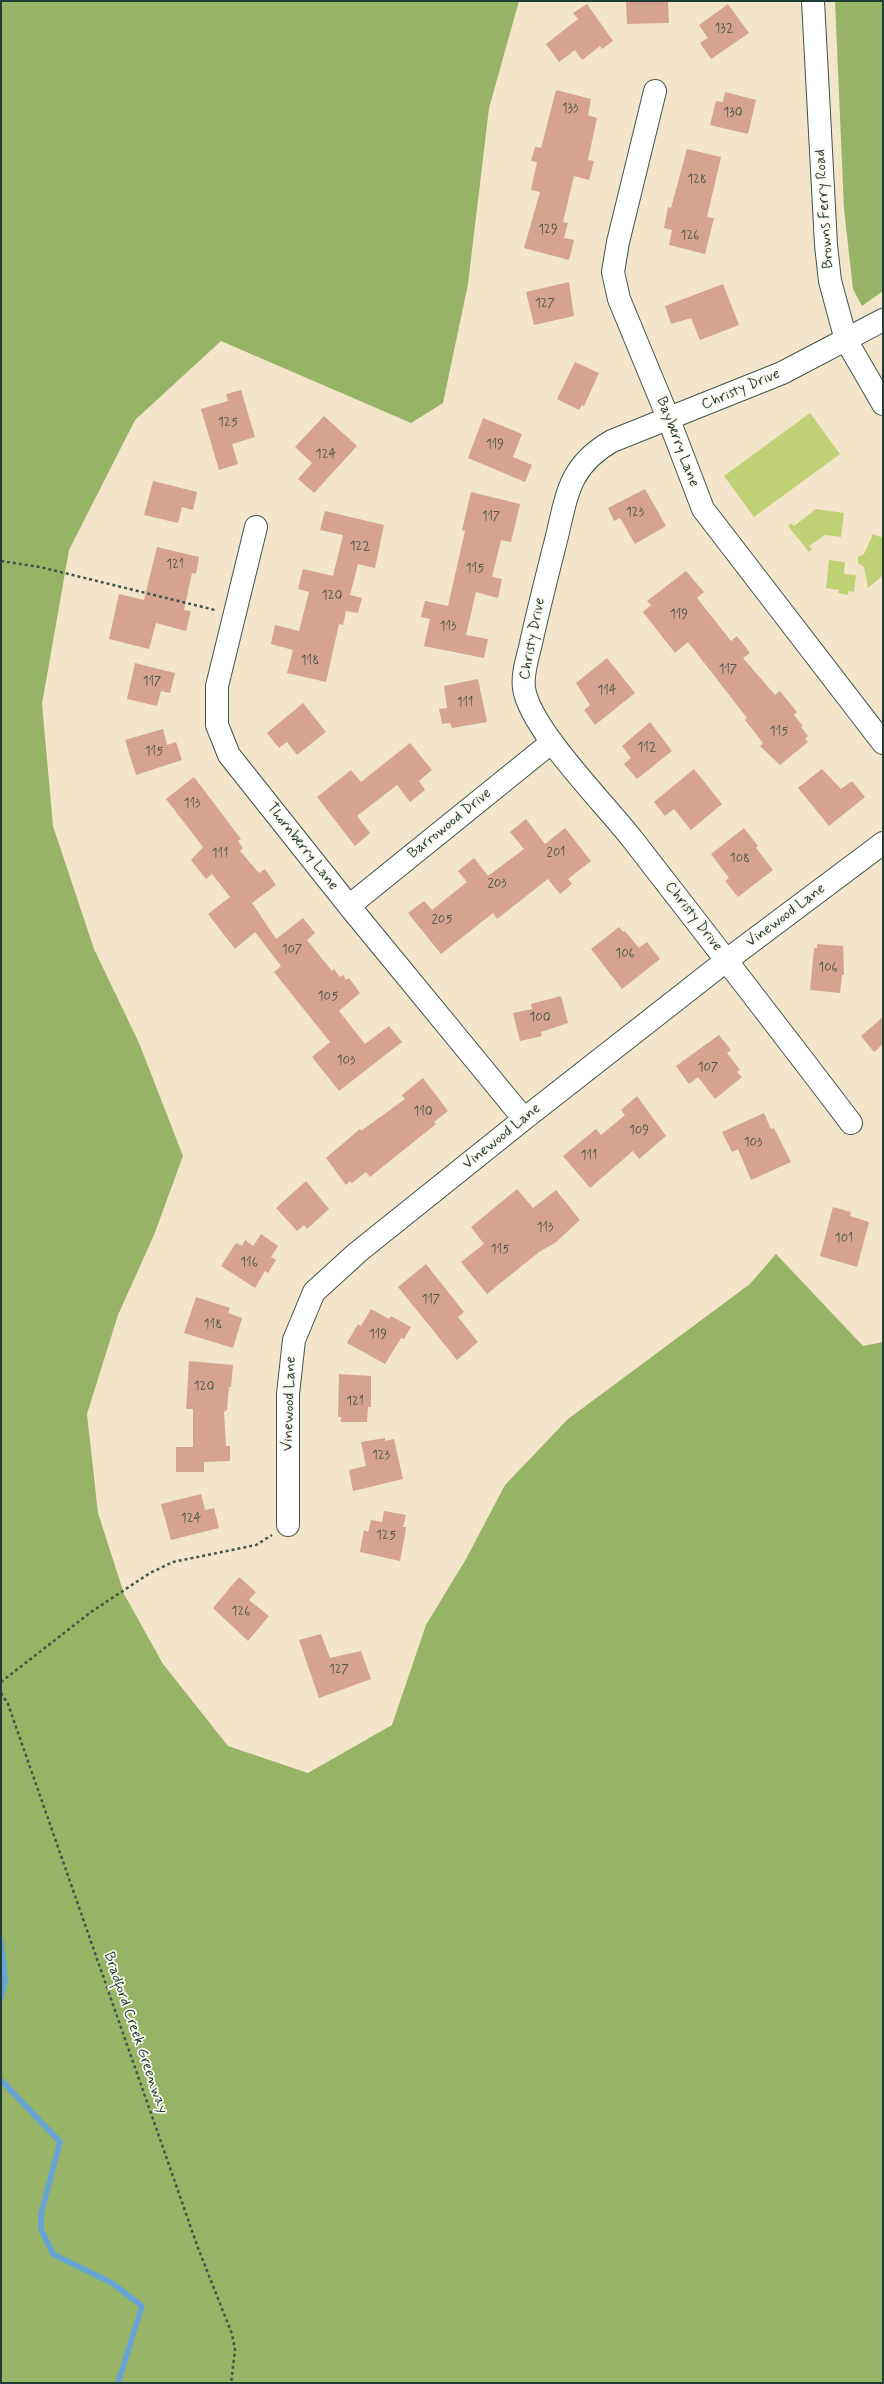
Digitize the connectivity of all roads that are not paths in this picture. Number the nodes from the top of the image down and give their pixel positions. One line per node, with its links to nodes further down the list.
1 (813, 1): 4 (street, Browns Ferry Road)
2 (655, 90): 6 (street, Bayberry Lane)
3 (883, 320): 4 (street, Christy Drive)
4 (846, 340): 5 (street, Browns Ferry Road); 6 (street, Christy Drive)
5 (883, 404)
6 (669, 420): 8 (street, Christy Drive); 9 (street, Bayberry Lane)
7 (256, 527): 11 (street, Thornberry Lane)
8 (552, 742): 11 (street, Barrowood Drive); 12 (street, Christy Drive)
9 (883, 743)
10 (883, 843): 12 (street, Vinewood Lane)
11 (349, 906): 13 (street, Thornberry Lane)
12 (727, 960): 13 (street, Vinewood Lane); 14 (street, Christy Drive)
13 (524, 1120): 15 (street, Vinewood Lane)
14 (850, 1123)
15 (288, 1525)

